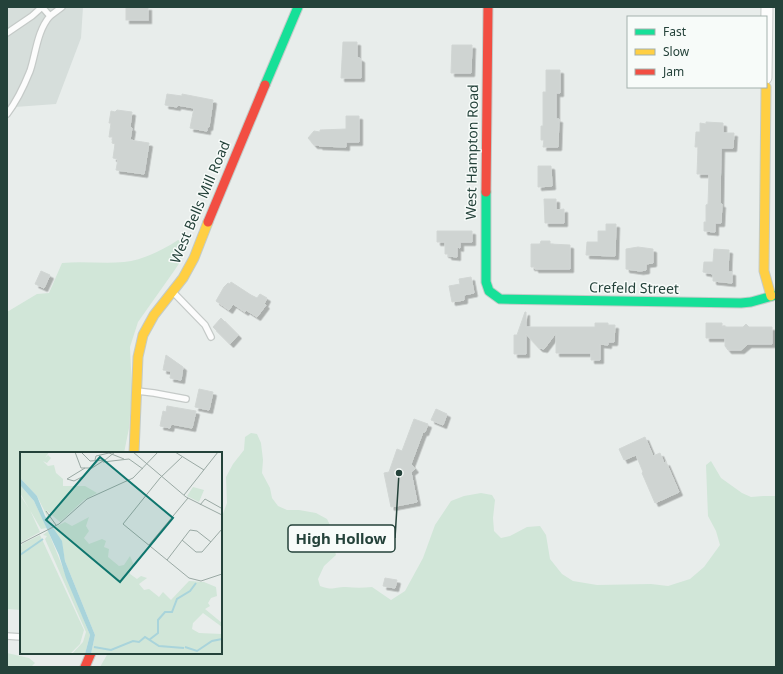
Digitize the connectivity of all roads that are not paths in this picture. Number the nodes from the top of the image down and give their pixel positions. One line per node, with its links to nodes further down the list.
1 (42, 7): 5 (lane); 6 (lane)
2 (62, 7): 5 (lane)
3 (298, 7): 9 (street, West Bells Mill Road)
4 (488, 7): 10 (street, West Hampton Road)
5 (50, 16): 8 (lane)
6 (7, 33)
7 (766, 88): 11 (street)
8 (7, 114)
9 (173, 292): 12 (lane); 13 (street, West Bells Mill Road)
10 (492, 295): 11 (street, Crefeld Street)
11 (774, 295)
12 (211, 337)
13 (137, 391): 14 (lane); 15 (street, West Bells Mill Road)
14 (186, 399)
15 (134, 452)
16 (7, 636): 17 (lane)
17 (20, 637)
18 (89, 654): 19 (street)
19 (85, 667)

